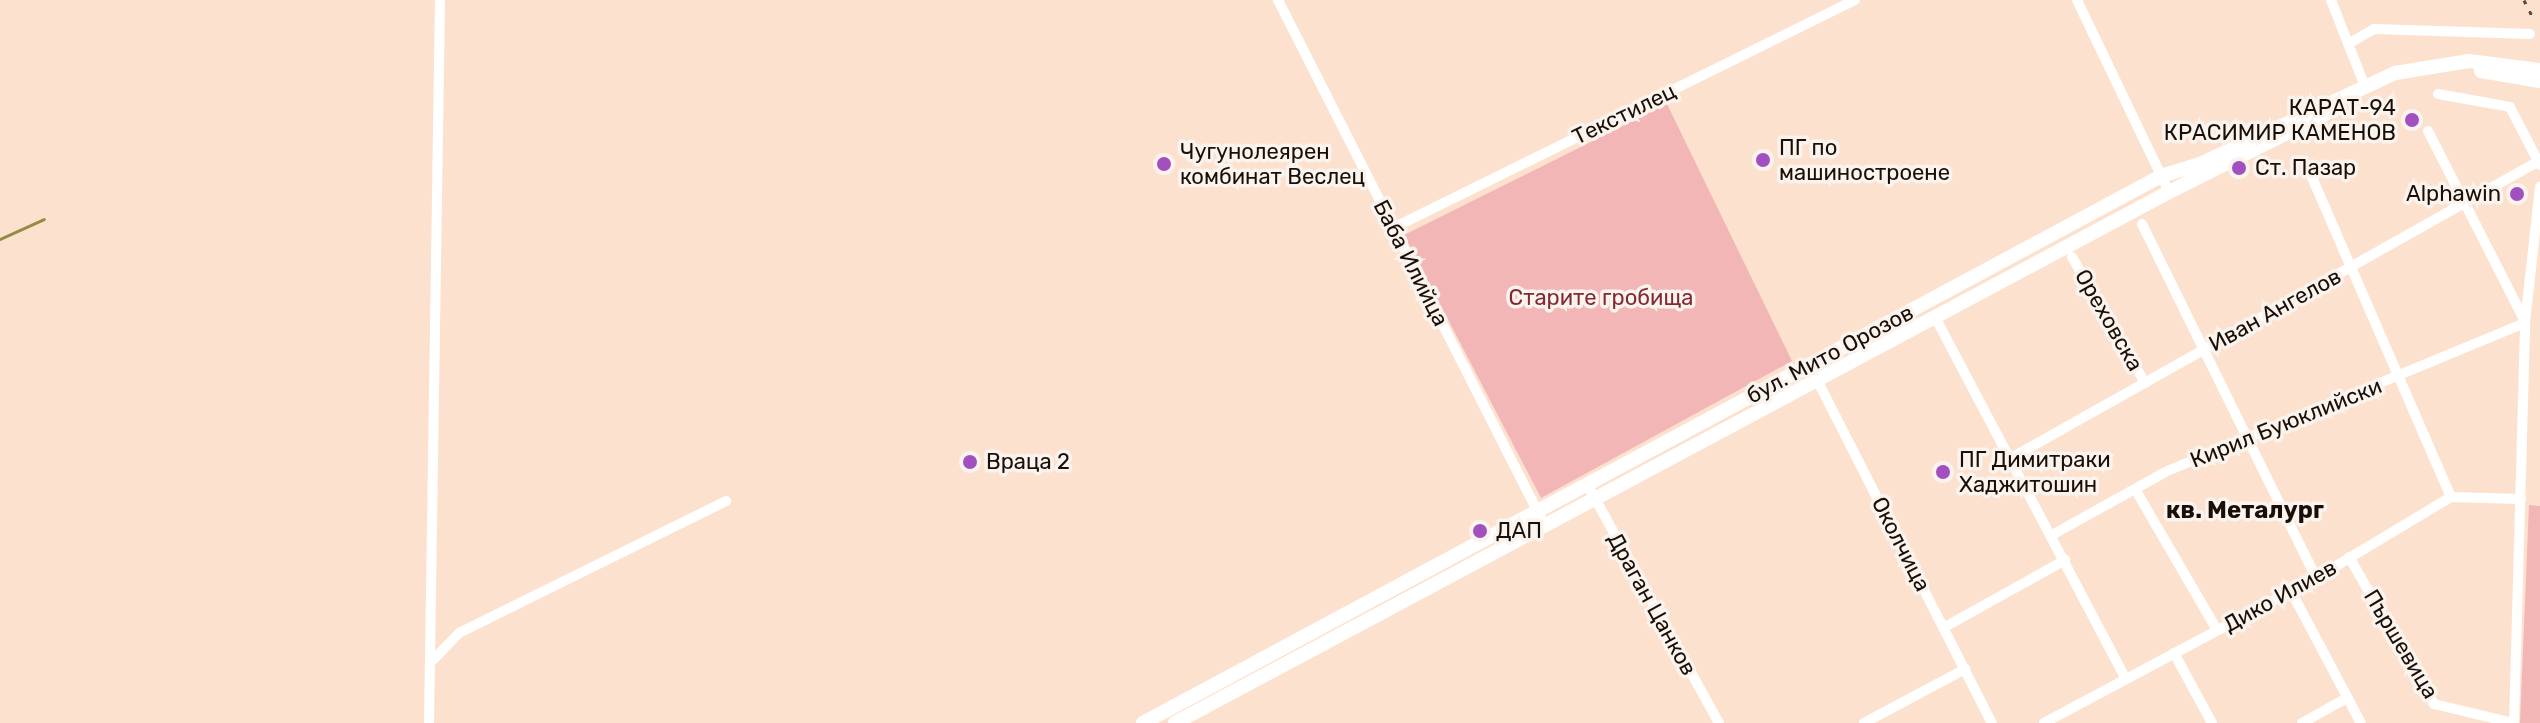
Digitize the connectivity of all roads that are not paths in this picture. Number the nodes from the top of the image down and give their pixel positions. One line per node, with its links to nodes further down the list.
1 (440, 0): 48 (street)
2 (1278, 0): 20 (street, Баба Илийца)
3 (1855, 0): 20 (street, Текстилец)
4 (2077, 0): 15 (street)
5 (2331, 0): 7 (street)
6 (2530, 34): 7 (street)
7 (2348, 44): 10 (street)
8 (2540, 70): 10 (main road, бул. Мито Орозов)
9 (2540, 81): 17 (main road, бул. Мито Орозов)
10 (2364, 84): 15 (main road, бул. Мито Орозов)
11 (2438, 94): 13 (street)
12 (2428, 131): 18 (street)
13 (2540, 163): 18 (street, Иван Ангелов)
14 (2307, 166): 22 (street)
15 (2161, 176): 17 (street); 26 (main road, бул. Мито Орозов)
16 (2540, 187): 24 (street)
17 (2169, 192): 23 (main road, бул. Мито Орозов)
18 (2466, 202): 22 (street, Иван Ангелов); 24 (street)
19 (2142, 224): 25 (street)
20 (1393, 228): 38 (street, Баба Илийца)
21 (2072, 257): 29 (street, Ореховска)
22 (2354, 265): 25 (street, Иван Ангелов); 27 (street)
23 (1935, 317): 28 (main road, бул. Мито Орозов); 31 (street)
24 (2525, 323): 27 (street, Кирил Буюклийски); 36 (street)
25 (2204, 349): 29 (street, Иван Ангелов); 30 (street)
26 (1809, 365): 28 (street, Околчица); 32 (main road, бул. Мито Орозов)
27 (2401, 377): 30 (street, Кирил Буюклийски); 34 (street)
28 (1817, 380): 35 (main road, бул. Мито Орозов); 45 (street, Околчица)
29 (2145, 383): 31 (street, Иван Ангелов)
30 (2248, 438): 33 (street, Кирил Буюклийски); 43 (street)
31 (2011, 458): 40 (street)
32 (1587, 484): 35 (street, Драган Цанков); 38 (main road, бул. Мито Орозов)
33 (2135, 489): 40 (street, Кирил Буюклийски); 46 (street)
34 (2451, 497): 36 (street); 41 (street, Дико Илиев)
35 (1595, 499): 39 (main road, бул. Мито Орозов); 55 (street, Драган Цанков)
36 (2521, 499): 62 (street)
37 (726, 501): 48 (street)
38 (1537, 512): 39 (street, Баба Илийца); 53 (main road, бул. Мито Орозов)
39 (1545, 526): 54 (main road, бул. Мито Орозов)
40 (2052, 535): 42 (street)
41 (2349, 557): 43 (street, Дико Илиев); 62 (street, Пършевица)
42 (2065, 560): 45 (street); 50 (street)
43 (2316, 578): 44 (street, Дико Илиев)
44 (2291, 591): 46 (street, Дико Илиев); 51 (street)
45 (1943, 628): 49 (street, Околчица)
46 (2217, 630): 47 (street, Дико Илиев)
47 (2174, 653): 50 (street, Дико Илиев); 59 (street)
48 (433, 660): 52 (street)
49 (1965, 669): 56 (street); 57 (street, Околчица)
50 (2126, 679): 58 (street, Дико Илиев)
51 (2347, 698): 60 (street); 61 (street)
52 (429, 723)
53 (1143, 723)
54 (1175, 723)
55 (1719, 723)
56 (1864, 723)
57 (1992, 723)
58 (2044, 723)
59 (2212, 723)
60 (2302, 723)
61 (2361, 723)
62 (2514, 723)

